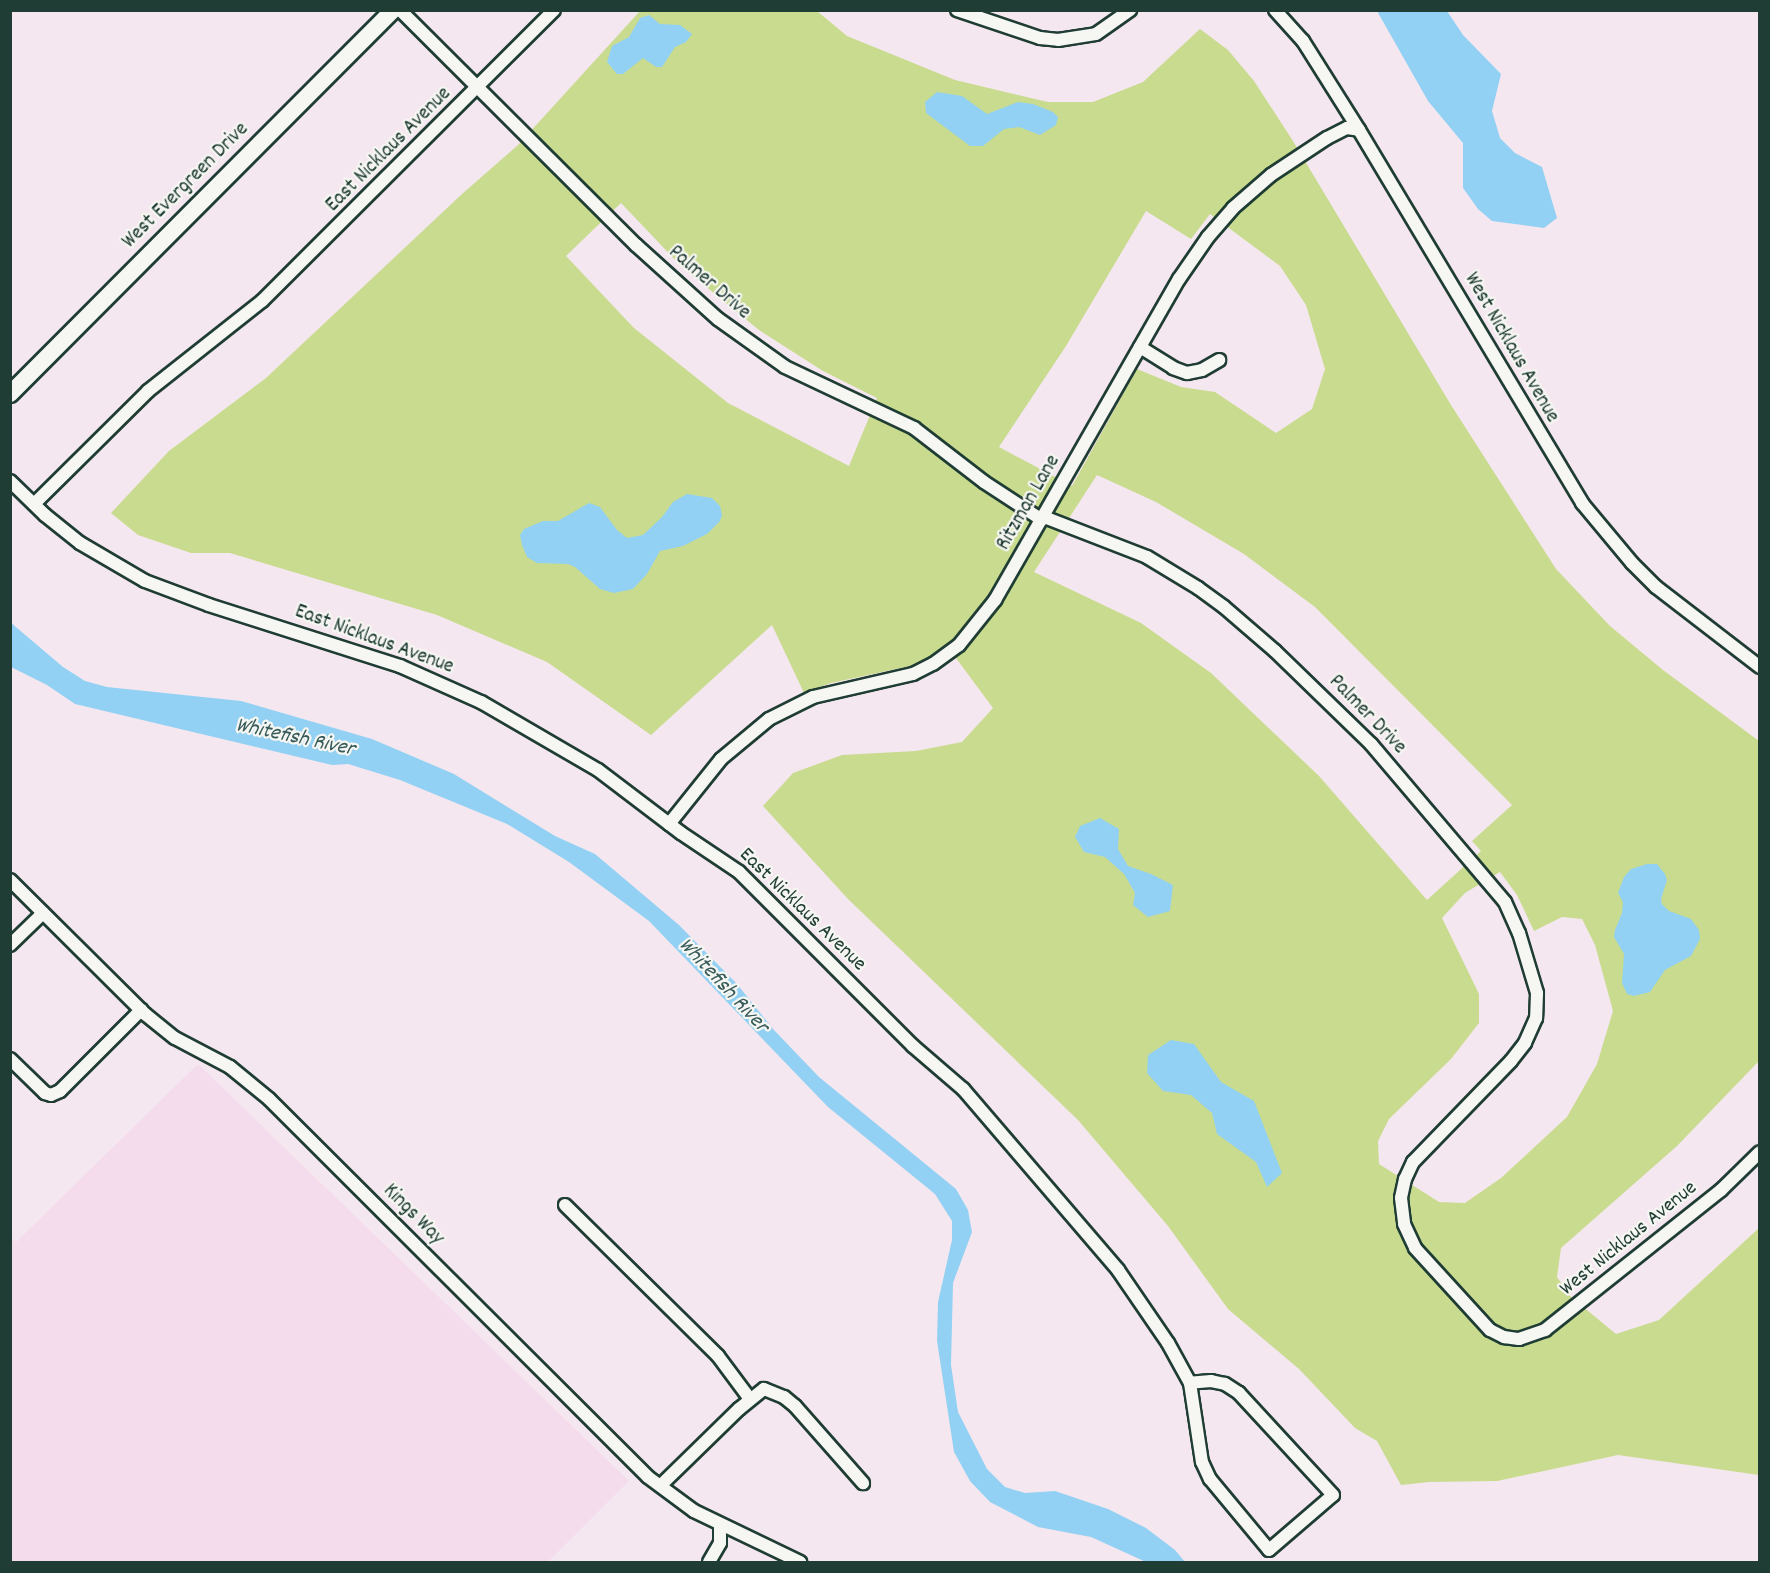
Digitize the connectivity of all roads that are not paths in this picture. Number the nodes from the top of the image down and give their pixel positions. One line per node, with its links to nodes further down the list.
1 (393, 10): 11 (street, West Evergreen Drive)
2 (400, 10): 7 (street, Palmer Drive)
3 (554, 10): 7 (street)
4 (957, 10): 5 (street)
5 (1130, 10)
6 (1275, 10): 8 (street, West Nicklaus Avenue)
7 (478, 88): 13 (street, East Nicklaus Avenue); 14 (street, Palmer Drive)
8 (1359, 130): 9 (street, Ritzman Lane); 15 (street, West Nicklaus Avenue)
9 (1140, 347): 10 (street); 14 (street, Ritzman Lane)
10 (1219, 360)
11 (10, 394)
12 (10, 481): 13 (street, East Nicklaus Avenue)
13 (34, 504): 16 (street, East Nicklaus Avenue)
14 (1043, 519): 16 (street, Ritzman Lane); 24 (street, Palmer Drive)
15 (1760, 667)
16 (669, 824): 25 (street, East Nicklaus Avenue)
17 (10, 880): 18 (street, Kings Way)
18 (43, 913): 19 (street); 20 (street, Kings Way)
19 (10, 945)
20 (141, 1010): 21 (street); 28 (street, Kings Way)
21 (10, 1059)
22 (1760, 1152): 24 (street, West Nicklaus Avenue)
23 (565, 1205): 26 (street)
24 (1512, 1339)
25 (1190, 1383): 25 (street, East Nicklaus Avenue)
26 (750, 1399): 27 (street); 28 (street)
27 (863, 1484)
28 (661, 1485): 29 (street, Kings Way)
29 (720, 1525): 30 (street); 31 (street, Kings Way)
30 (710, 1563)
31 (800, 1563)

